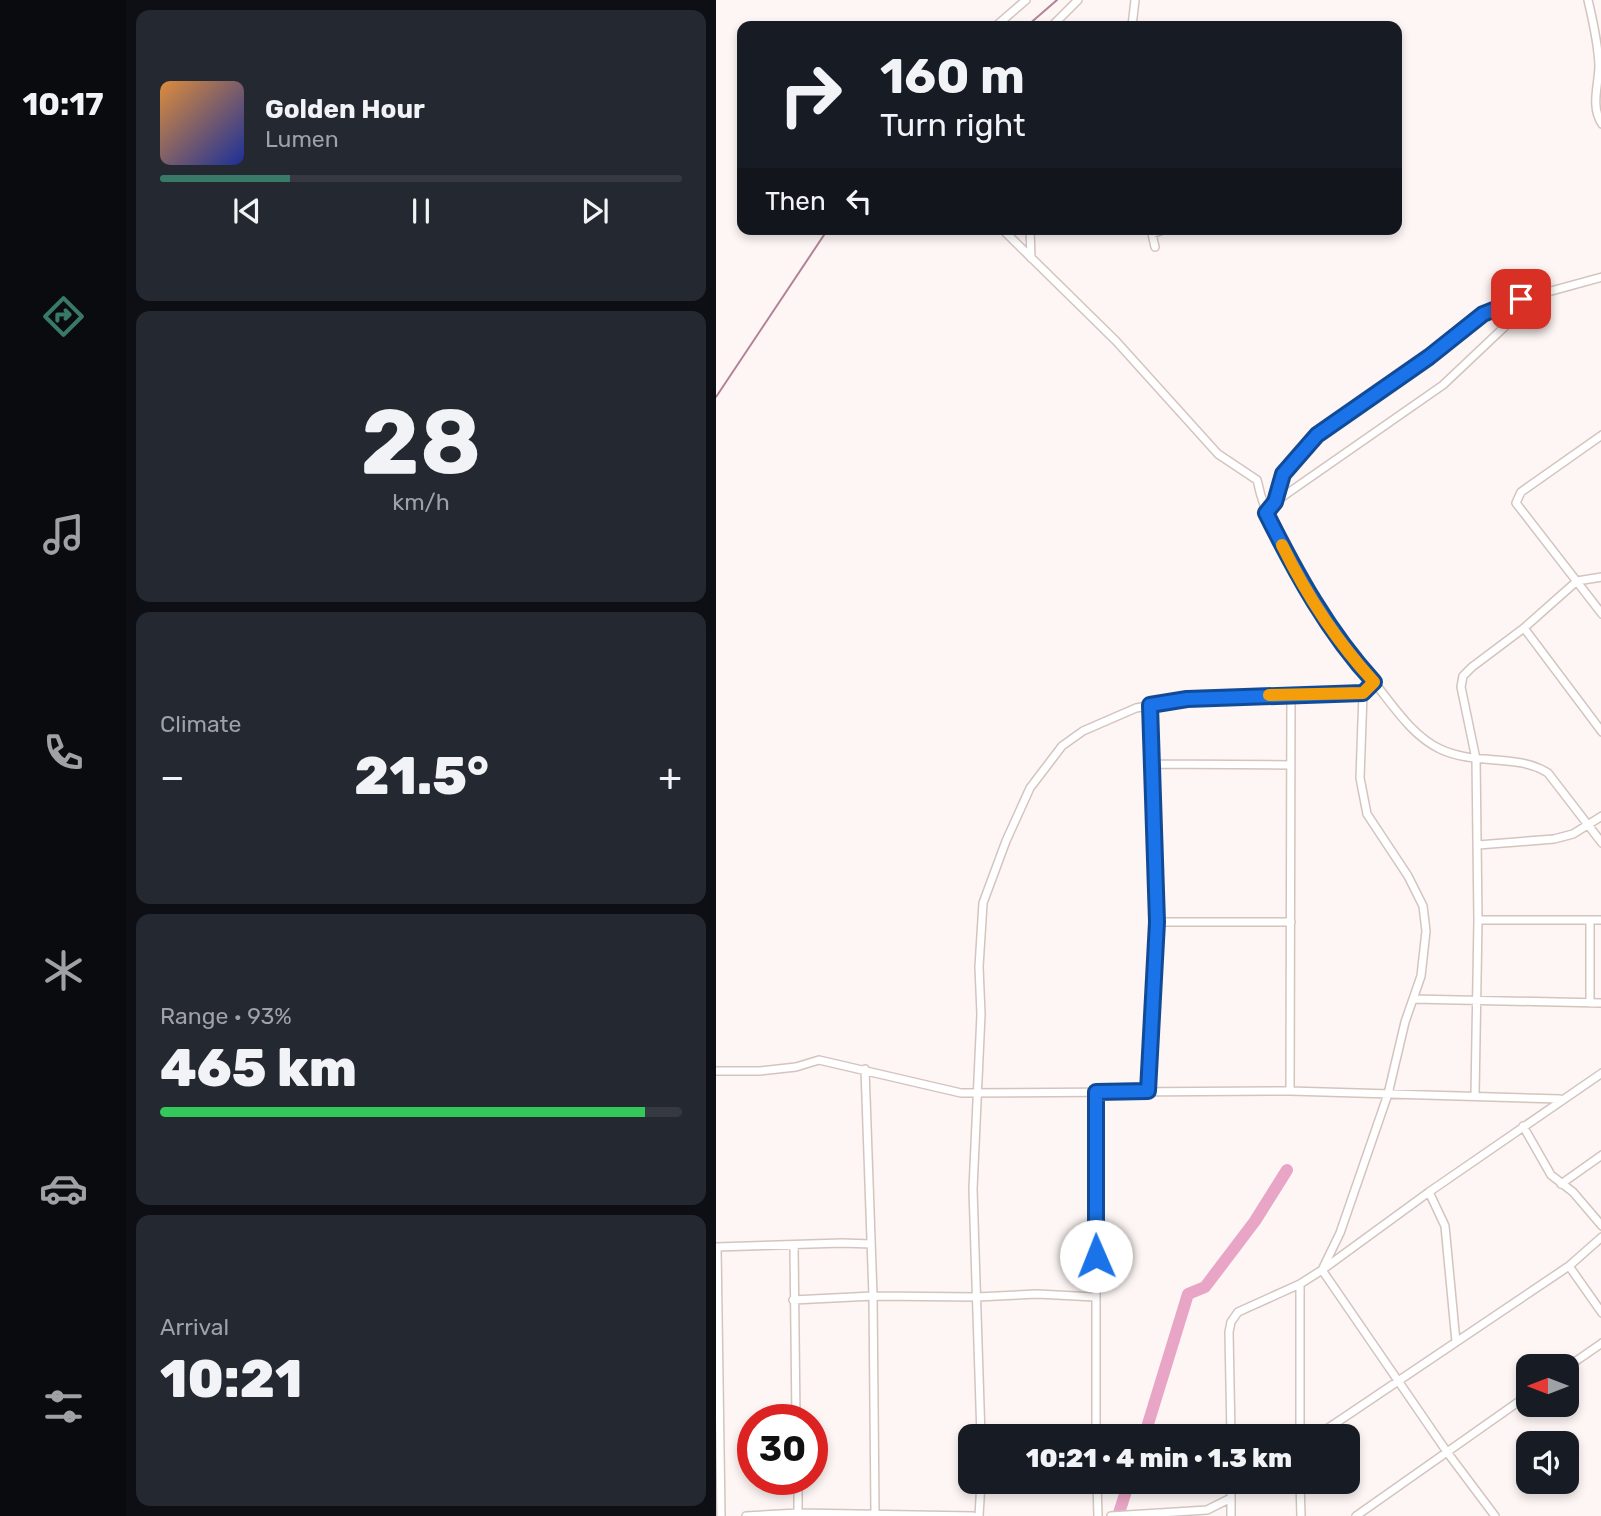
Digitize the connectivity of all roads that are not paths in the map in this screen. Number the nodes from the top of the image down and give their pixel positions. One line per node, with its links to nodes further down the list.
1 (1026, 0): 5 (street)
2 (1078, 0): 6 (street)
3 (1135, 0): 7 (street)
4 (1588, 0): 8 (street)
5 (1002, 21)
6 (1057, 21)
7 (1133, 21)
8 (1601, 124)
9 (1008, 235): 13 (street)
10 (1030, 235): 13 (street)
11 (1152, 235): 12 (street)
12 (1155, 247)
13 (1032, 258): 18 (street)
14 (1601, 277): 15 (street)
15 (1538, 295): 17 (street); 17 (street)
16 (1601, 435): 20 (street)
17 (1275, 502): 18 (street)
18 (1266, 513): 23 (street)
19 (1601, 577): 20 (street)
20 (1577, 581): 21 (street); 22 (street)
21 (1601, 614)
22 (1524, 628): 27 (street); 28 (street)
23 (1374, 682): 24 (street); 28 (street)
24 (1363, 693): 25 (street); 40 (street)
25 (1291, 694): 26 (street); 30 (street)
26 (1150, 705): 29 (street); 50 (street)
27 (1601, 732)
28 (1476, 759): 32 (street); 34 (street)
29 (1152, 764): 30 (street); 38 (street)
30 (1291, 765): 39 (street)
31 (1601, 816): 32 (street)
32 (1588, 825): 33 (street); 34 (street)
33 (1601, 843)
34 (1478, 845): 35 (street)
35 (1478, 920): 36 (street); 41 (street)
36 (1590, 920): 37 (street); 42 (street)
37 (1601, 920)
38 (1157, 922): 39 (street); 47 (street)
39 (1291, 922): 48 (street)
40 (1413, 999): 41 (street); 51 (street)
41 (1477, 1002): 42 (street); 52 (street)
42 (1590, 1003): 43 (street)
43 (1601, 1003)
44 (865, 1069): 45 (street); 50 (street); 60 (street)
45 (716, 1071)
46 (1601, 1073): 53 (street)
47 (1148, 1091): 48 (street); 49 (street)
48 (1290, 1091): 51 (street)
49 (1096, 1092): 50 (street); 68 (street)
50 (978, 1094): 67 (street)
51 (1388, 1094): 52 (street); 64 (street)
52 (1475, 1096): 53 (street)
53 (1560, 1099): 54 (street)
54 (1523, 1126): 56 (street); 57 (street)
55 (1601, 1155): 56 (street)
56 (1561, 1184): 58 (street)
57 (1429, 1192): 64 (street); 71 (street)
58 (1601, 1226)
59 (1601, 1237): 63 (street)
60 (871, 1244): 61 (street); 66 (street)
61 (794, 1246): 62 (street); 69 (street)
62 (717, 1247): 93 (street)
63 (1569, 1266): 70 (street); 71 (street)
64 (1322, 1270): 65 (street); 74 (street)
65 (1300, 1284): 79 (street); 80 (street)
66 (873, 1296): 67 (street); 69 (street); 89 (street)
67 (977, 1297): 68 (street); 77 (street)
68 (1095, 1297): 78 (street)
69 (793, 1300): 76 (street)
70 (1601, 1313)
71 (1456, 1342): 74 (street)
72 (1601, 1343): 73 (street)
73 (1579, 1359)
74 (1399, 1381): 81 (street); 82 (street)
75 (1516, 1403): 82 (street)
76 (796, 1404)
77 (981, 1424)
78 (1096, 1424)
79 (1231, 1424)
80 (1300, 1424)
81 (1334, 1424)
82 (1447, 1452): 92 (street); 101 (street)
83 (980, 1494): 96 (street)
84 (1097, 1494): 97 (street)
85 (1226, 1494): 90 (street)
86 (1231, 1494): 99 (street)
87 (1300, 1494): 100 (street)
88 (798, 1495): 91 (street)
89 (875, 1513): 91 (street); 95 (street)
90 (1167, 1513): 98 (street)
91 (798, 1514): 94 (street)
92 (1493, 1515)
93 (721, 1516)
94 (746, 1516)
95 (973, 1516)
96 (979, 1516)
97 (1098, 1516)
98 (1112, 1516)
99 (1231, 1516)
100 (1301, 1516)
101 (1355, 1516)

